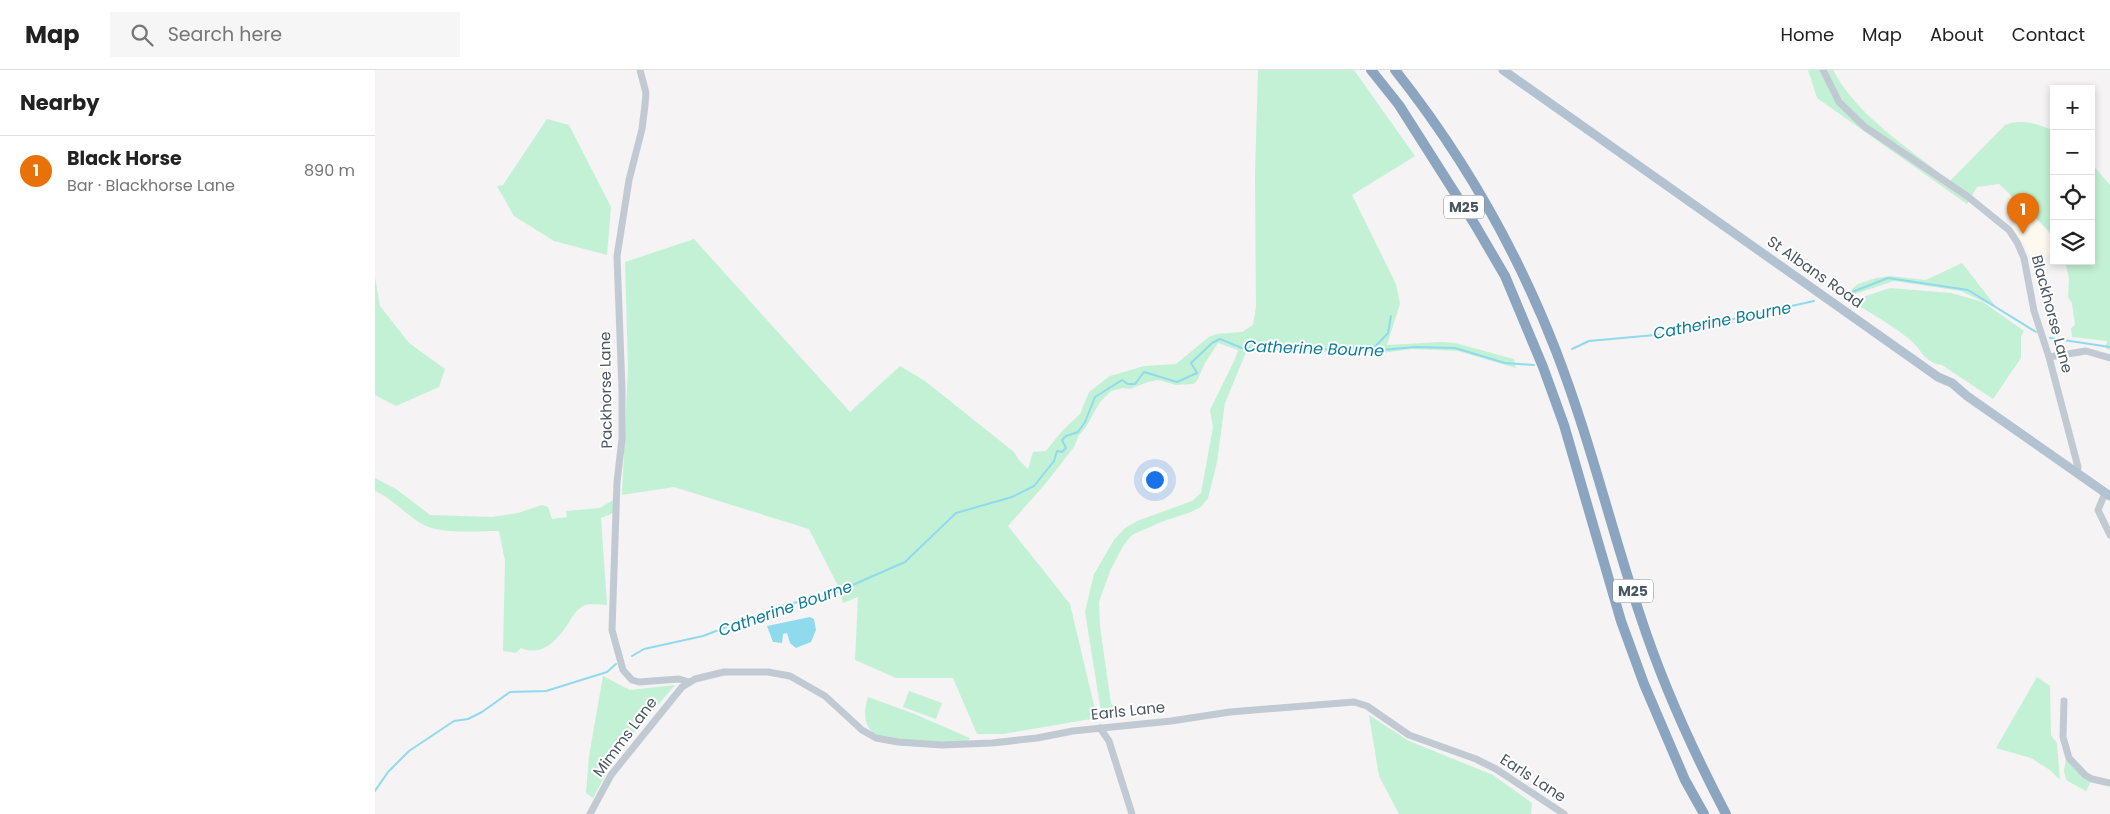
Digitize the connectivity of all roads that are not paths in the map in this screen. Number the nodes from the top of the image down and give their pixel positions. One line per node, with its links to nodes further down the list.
1 (640, 70): 11 (street, Packhorse Lane)
2 (1371, 70): 20 (highway, M25)
3 (1395, 70): 21 (highway, M25)
4 (1503, 70): 8 (main road, St Albans Road)
5 (1823, 70): 6 (street, Blackhorse Lane)
6 (2049, 357): 7 (street); 8 (street, Blackhorse Lane)
7 (2110, 358)
8 (2077, 474): 9 (main road, St Albans Road)
9 (2107, 495): 10 (street)
10 (2110, 535)
11 (689, 682): 14 (street, Earls Lane); 17 (street, Mimms Lane)
12 (2064, 701): 16 (street)
13 (1116, 726): 14 (street, Earls Lane); 15 (street); 19 (street, Earls Lane)
14 (1100, 728): 15 (street)
15 (1109, 741): 18 (street)
16 (2110, 783)
17 (591, 814)
18 (1132, 814)
19 (1563, 814)
20 (1704, 814)
21 (1726, 814)

